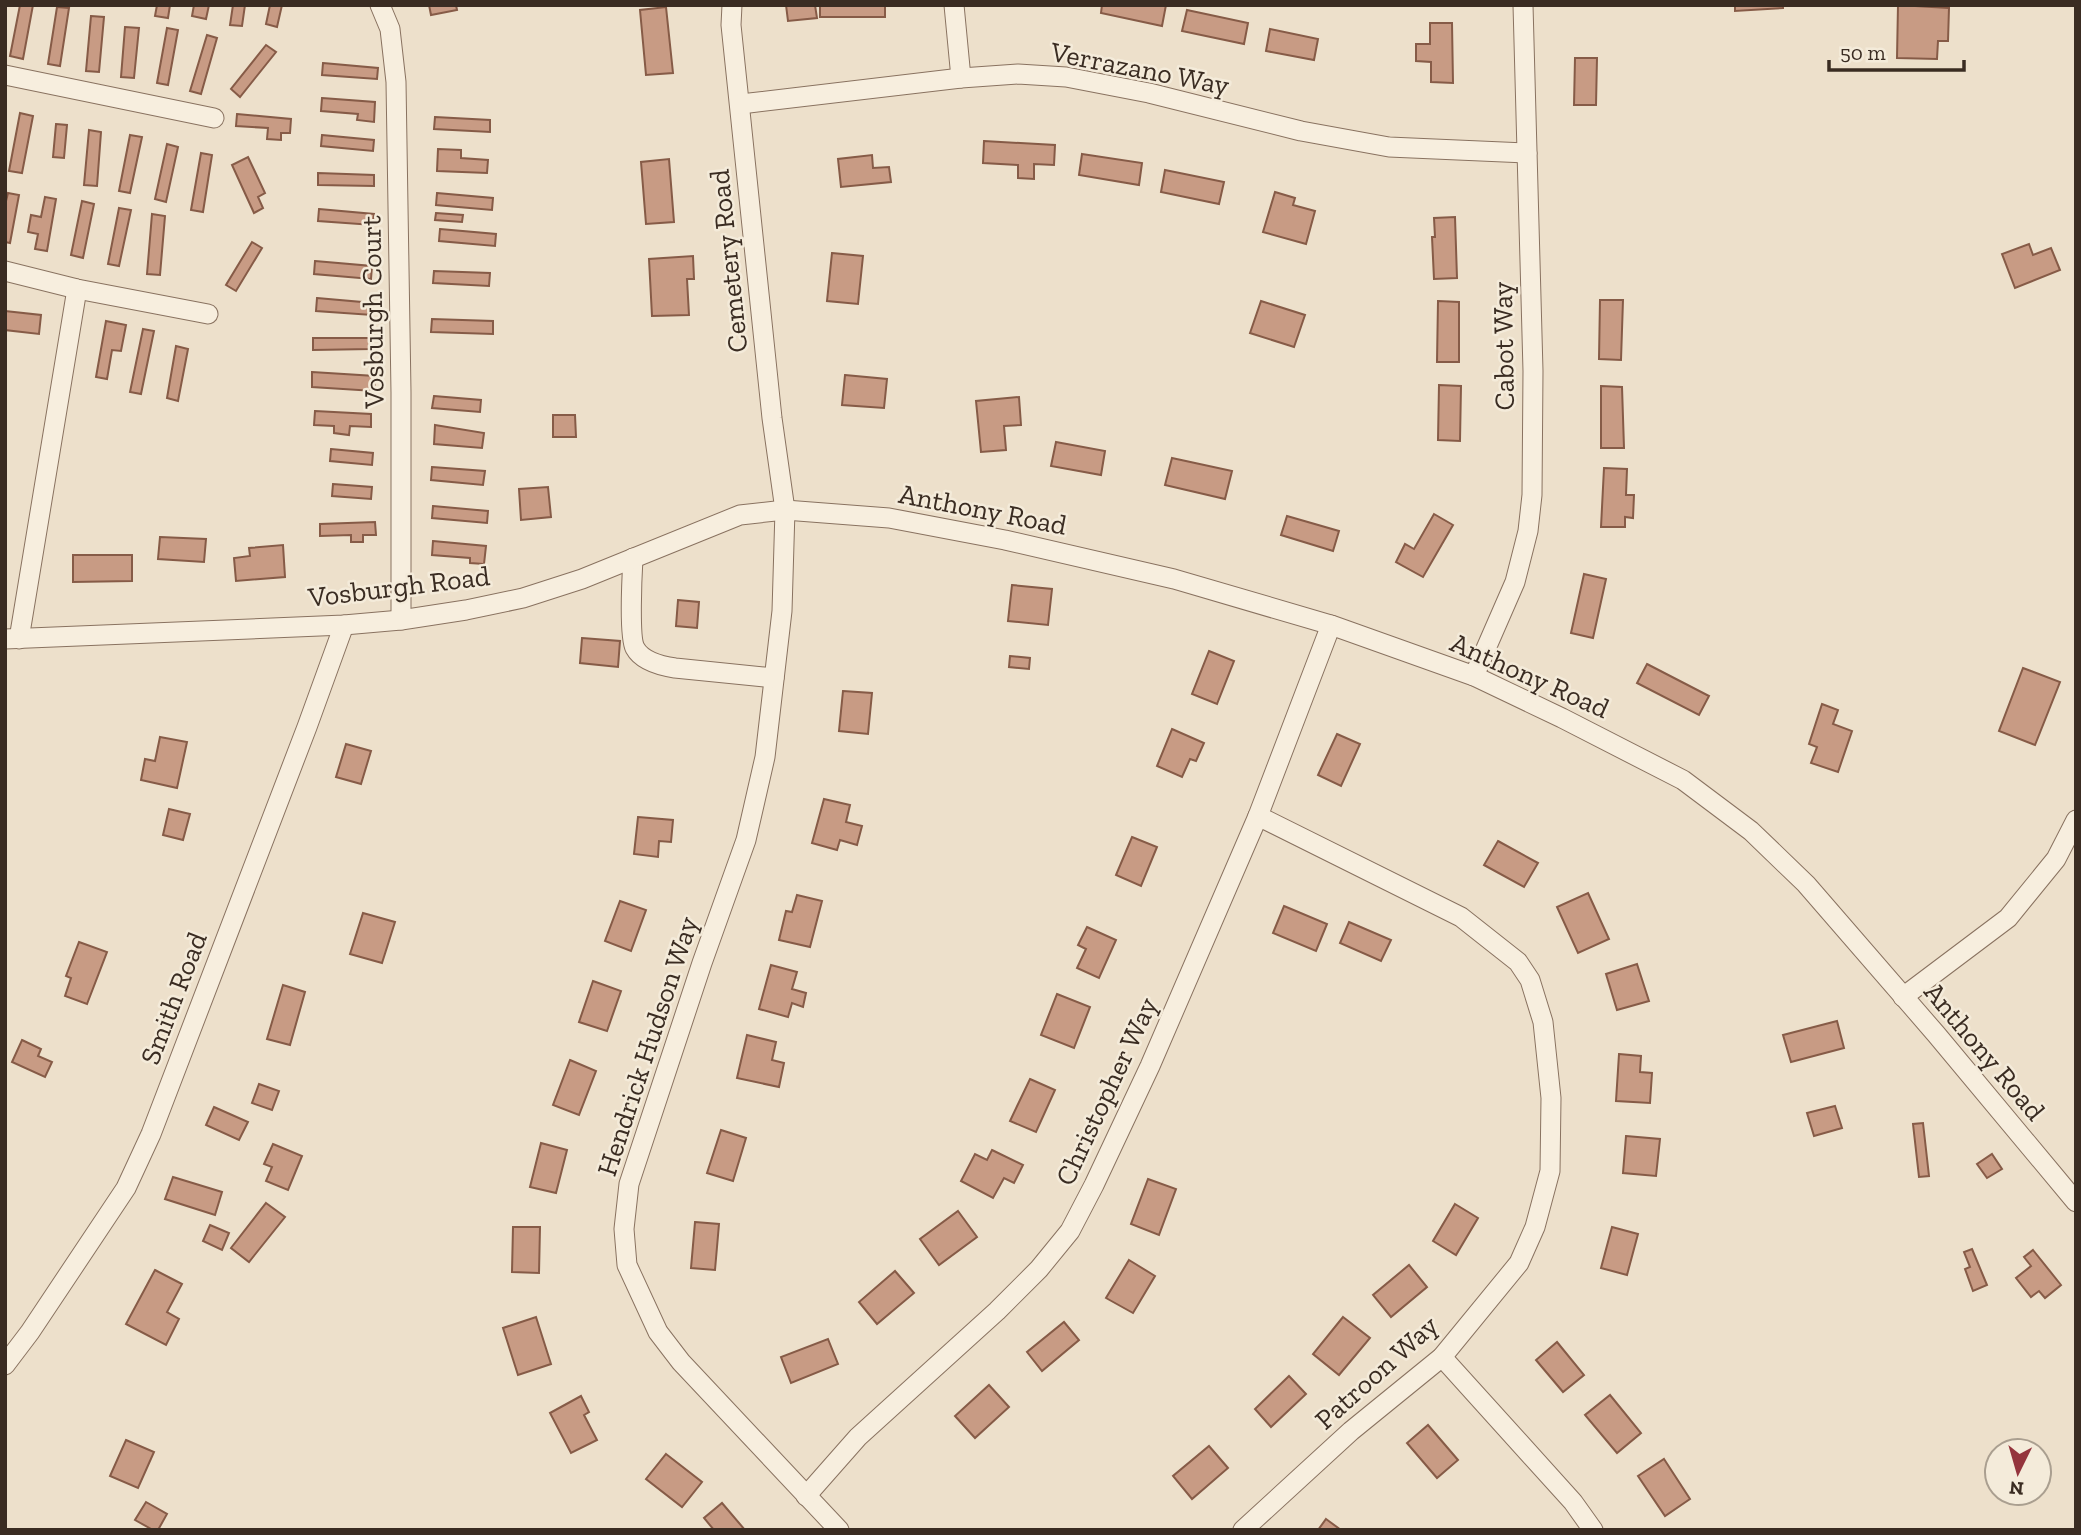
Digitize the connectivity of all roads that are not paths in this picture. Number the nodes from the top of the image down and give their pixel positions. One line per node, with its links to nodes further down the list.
1 (380, 5): 15 (street, Vosburgh Court)
2 (732, 5): 7 (street, Cemetery Road)
3 (954, 5): 6 (street)
4 (1523, 5): 9 (street, Cabot Way)
5 (5, 75): 8 (street)
6 (961, 78): 7 (street, Verrazano Way); 9 (street, Verrazano Way)
7 (741, 104): 13 (street, Cemetery Road)
8 (214, 118)
9 (1527, 153): 19 (street, Cabot Way)
10 (5, 271): 11 (street)
11 (77, 289): 12 (street); 18 (street)
12 (208, 314)
13 (785, 510): 14 (street, Vosburgh Road); 17 (street, Anthony Road); 20 (street, Hendrick Hudson Way)
14 (633, 558): 15 (street, Vosburgh Road); 20 (street)
15 (401, 620): 16 (street, Vosburgh Road)
16 (344, 625): 18 (street, Vosburgh Road); 26 (street, Smith Road)
17 (1331, 625): 19 (street, Anthony Road); 21 (street, Christopher Way)
18 (12, 639)
19 (1474, 676): 23 (street, Anthony Road)
20 (774, 678): 27 (street, Hendrick Hudson Way)
21 (1258, 816): 25 (street, Patroon Way); 27 (street, Christopher Way)
22 (2076, 820): 23 (street)
23 (1903, 997): 24 (street, Anthony Road)
24 (2076, 1202)
25 (1442, 1357): 29 (street, Patroon Way); 30 (street)
26 (5, 1365)
27 (806, 1496): 28 (street, Hendrick Hudson Way)
28 (839, 1530)
29 (1243, 1530)
30 (1594, 1530)

